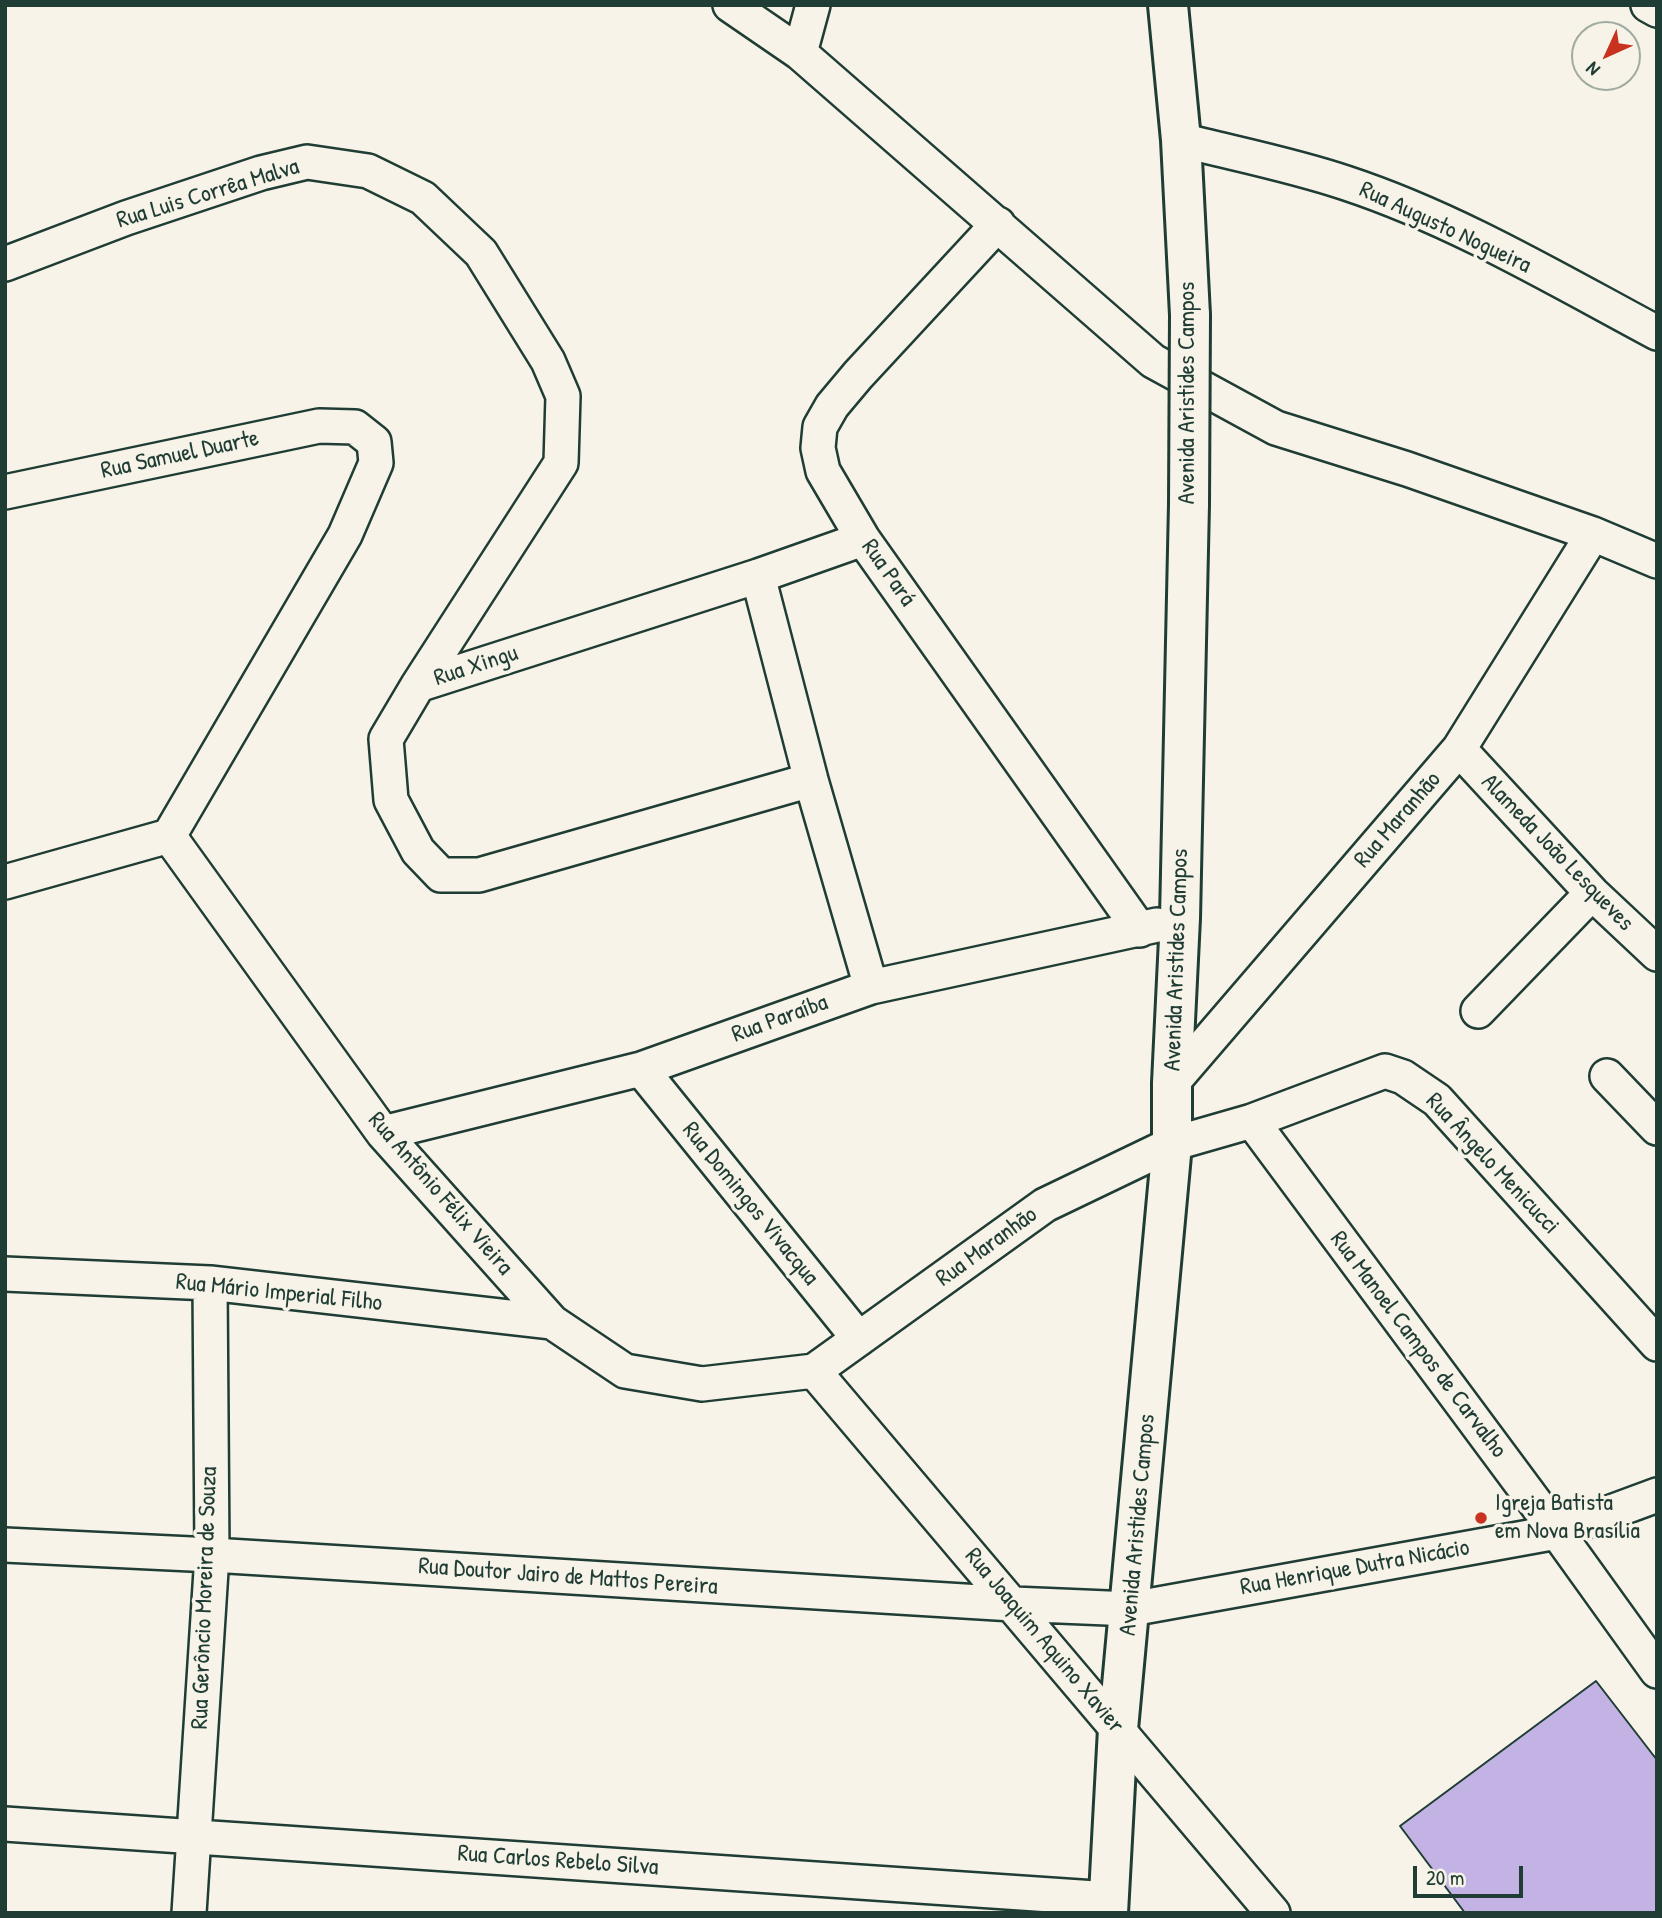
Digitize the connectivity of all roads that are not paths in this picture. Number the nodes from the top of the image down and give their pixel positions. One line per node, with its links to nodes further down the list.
1 (730, 5): 6 (street)
2 (813, 5): 6 (street)
3 (1168, 5): 7 (highway, Avenida Aristides Campos)
4 (1648, 5): 5 (street)
5 (1657, 10)
6 (800, 53): 8 (street)
7 (1181, 140): 10 (street, Rua Augusto Nogueira); 22 (highway, Avenida Aristides Campos, bridge)
8 (999, 224): 12 (street); 13 (street, Rua Pará)
9 (5, 264): 16 (street, Rua Luis Corrêa Malva)
10 (1657, 333)
11 (5, 492): 19 (street, Rua Samuel Duarte)
12 (1593, 534): 14 (street); 17 (street, Rua Maranhão)
13 (863, 539): 15 (street, Rua Xingu); 23 (street, Rua Pará)
14 (1657, 561)
15 (758, 576): 16 (street, Rua Xingu); 18 (street)
16 (418, 685): 18 (street, Rua Xingu)
17 (1459, 749): 21 (street, Alameda João Lesqueves); 29 (street, Rua Maranhão)
18 (811, 780): 25 (street)
19 (169, 836): 20 (street); 32 (street, Rua Antônio Félix Vieira)
20 (5, 882)
21 (1592, 893): 24 (street, Alameda João Lesqueves); 26 (street)
22 (1180, 918): 23 (street, Rua Paraíba); 29 (highway, Avenida Aristides Campos)
23 (1140, 930): 25 (street, Rua Paraíba)
24 (1657, 954)
25 (871, 987): 27 (street, Rua Paraíba)
26 (1478, 1011)
27 (641, 1069): 32 (street, Rua Paraíba); 37 (street, Rua Domingos Vivacqua)
28 (1607, 1076): 31 (street)
29 (1172, 1083): 33 (highway, Avenida Aristides Campos)
30 (1252, 1121): 33 (street); 38 (street, Rua Ângelo Menicucci); 41 (street, Rua Manoel Campos de Carvalho)
31 (1657, 1128)
32 (383, 1133): 36 (street, Rua Antônio Félix Vieira)
33 (1172, 1144): 37 (street, Rua Maranhão); 45 (highway, Avenida Aristides Campos)
34 (5, 1274): 35 (street, Rua Mário Imperial Filho)
35 (210, 1283): 36 (street, Rua Mário Imperial Filho); 43 (street, Rua Gerôncio Moreira de Souza)
36 (552, 1322): 39 (street, Rua Antônio Félix Vieira)
37 (859, 1339): 39 (street, Rua Maranhão)
38 (1657, 1344)
39 (814, 1371): 44 (street, Rua Joaquim Aquino Xavier)
40 (1657, 1495): 41 (street, Rua Henrique Dutra Nicácio)
41 (1557, 1532): 45 (street, Rua Henrique Dutra Nicácio); 46 (street, Rua Manoel Campos de Carvalho)
42 (5, 1545): 43 (street, Rua Doutor Jairo de Mattos Pereira)
43 (212, 1555): 44 (street, Rua Doutor Jairo de Mattos Pereira); 49 (street, Rua Gerôncio Moreira de Souza)
44 (1013, 1604): 45 (street, Rua Doutor Jairo de Mattos Pereira); 47 (street, Rua Joaquim Aquino Xavier)
45 (1131, 1609): 47 (highway, Avenida Aristides Campos)
46 (1657, 1671)
47 (1118, 1729): 50 (highway, Avenida Aristides Campos); 52 (street, Rua Joaquim Aquino Xavier)
48 (5, 1824): 49 (street, Rua Carlos Rebelo Silva)
49 (194, 1836): 50 (street, Rua Carlos Rebelo Silva); 51 (street, Rua Gerôncio Moreira de Souza)
50 (1109, 1906)
51 (189, 1913)
52 (1273, 1913)

